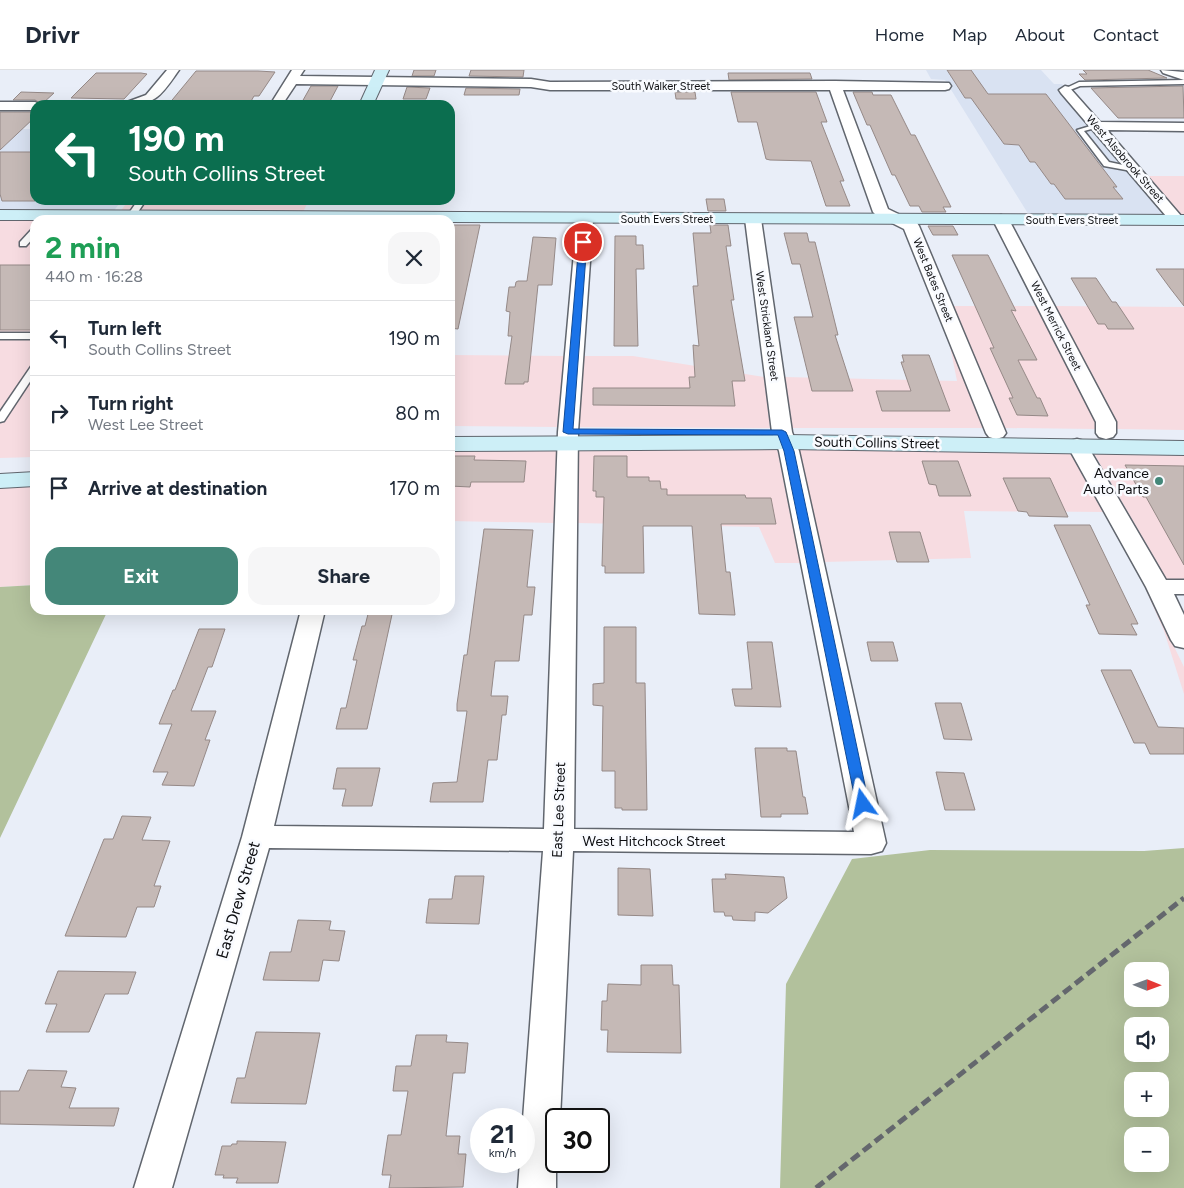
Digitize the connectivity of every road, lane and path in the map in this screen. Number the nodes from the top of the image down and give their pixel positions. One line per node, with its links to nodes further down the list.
1 (173, 70): 12 (street)
2 (552, 70): 8 (street)
3 (708, 70): 9 (street)
4 (295, 75): 5 (street, South Walker Street); 13 (street)
5 (380, 75): 8 (street, South Walker Street); 14 (street)
6 (1177, 77): 11 (lane)
7 (835, 85): 9 (street, South Walker Street); 10 (street, South Walker Street); 24 (street, West Bates Street)
8 (550, 86): 9 (street, South Walker Street)
9 (710, 86)
10 (945, 86)
11 (1065, 90): 17 (street, West Alsobrook Street)
12 (145, 100)
13 (279, 100)
14 (368, 100)
15 (0, 106): 16 (street)
16 (30, 106)
17 (1097, 126): 18 (street); 26 (street, West Alsobrook Street)
18 (1184, 127)
19 (0, 215): 20 (street, South Evers Street)
20 (30, 217)
21 (455, 219): 22 (street, South Evers Street)
22 (585, 219): 23 (street, South Evers Street); 38 (street, East Lee Street)
23 (753, 219): 24 (street, South Evers Street); 37 (street, West Strickland Street)
24 (896, 220): 25 (street, South Evers Street); 34 (street, West Bates Street)
25 (1001, 220): 26 (street, South Evers Street); 35 (street, West Merrick Street)
26 (1182, 223)
27 (30, 236): 28 (lane)
28 (23, 244)
29 (0, 336): 30 (lane)
30 (30, 336)
31 (30, 382): 32 (lane)
32 (0, 419)
33 (455, 431): 38 (street, South Collins Street)
34 (996, 433): 35 (street, South Collins Street); 37 (street, South Collins Street)
35 (1106, 434): 36 (street, South Collins Street)
36 (1184, 434)
37 (784, 437): 38 (street, South Collins Street); 40 (street, South Collins Street); 50 (street, West Strickland Street)
38 (568, 438): 39 (street, South Collins Street); 49 (street, East Lee Street)
39 (455, 444)
40 (1077, 445): 41 (street, South Collins Street); 44 (street)
41 (1184, 448)
42 (0, 463): 43 (street)
43 (25, 476)
44 (1158, 587): 45 (street); 47 (street)
45 (1184, 587)
46 (312, 615): 48 (street, East Drew Street)
47 (1181, 627)
48 (257, 837): 49 (street, West Hitchcock Street); 51 (street, East Drew Street)
49 (559, 840): 50 (street, West Hitchcock Street); 52 (street, East Lee Street)
50 (871, 842)
51 (153, 1188)
52 (537, 1188)

